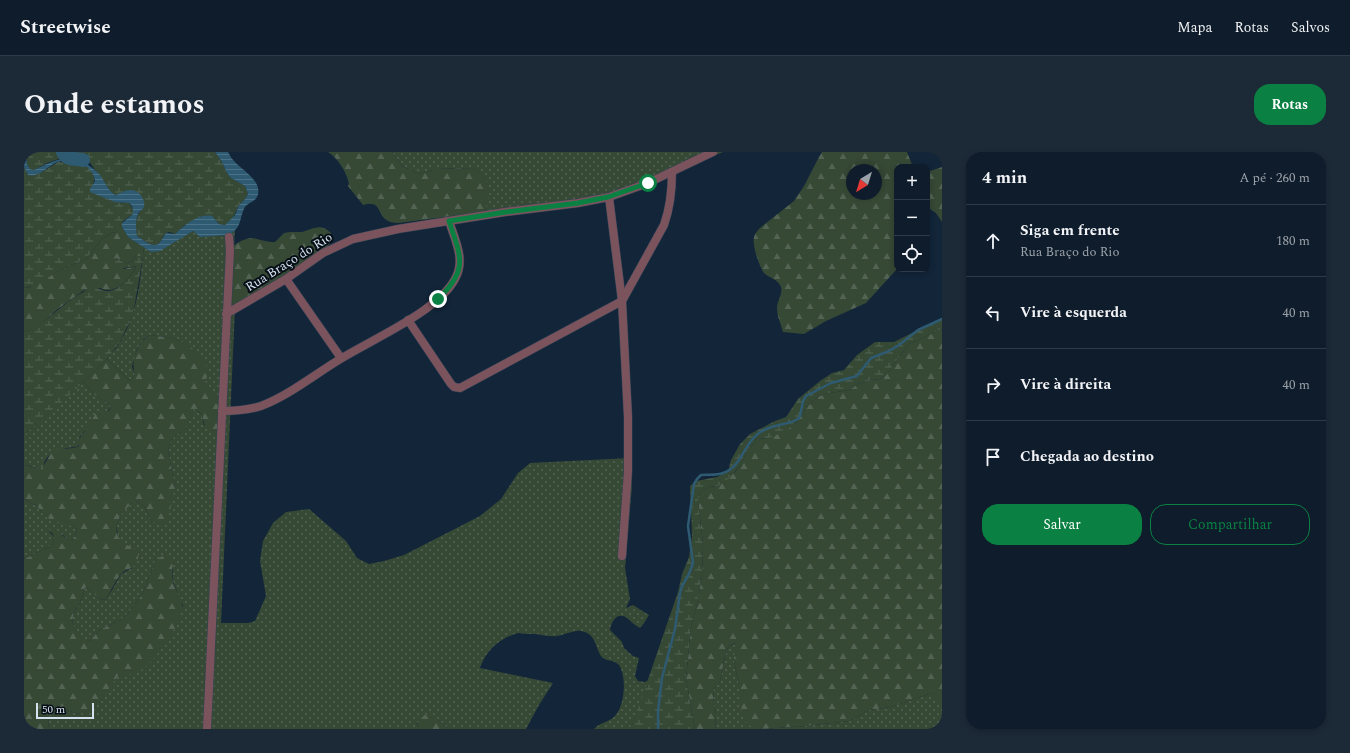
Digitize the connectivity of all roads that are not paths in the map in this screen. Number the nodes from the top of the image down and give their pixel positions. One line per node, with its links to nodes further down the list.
1 (713, 152): 2 (street, Rua Braço do Rio)
2 (672, 172): 3 (street, Rua Braço do Rio); 7 (street)
3 (608, 197): 4 (street, Rua Braço do Rio); 7 (street)
4 (449, 221): 6 (street, Rua Braço do Rio); 9 (street)
5 (229, 237): 8 (street)
6 (286, 279): 8 (street, Rua Braço do Rio); 10 (street)
7 (622, 301): 9 (street); 12 (street)
8 (226, 314): 11 (street)
9 (408, 320): 10 (street)
10 (341, 358): 11 (street)
11 (222, 411): 13 (street)
12 (622, 556)
13 (207, 729)

